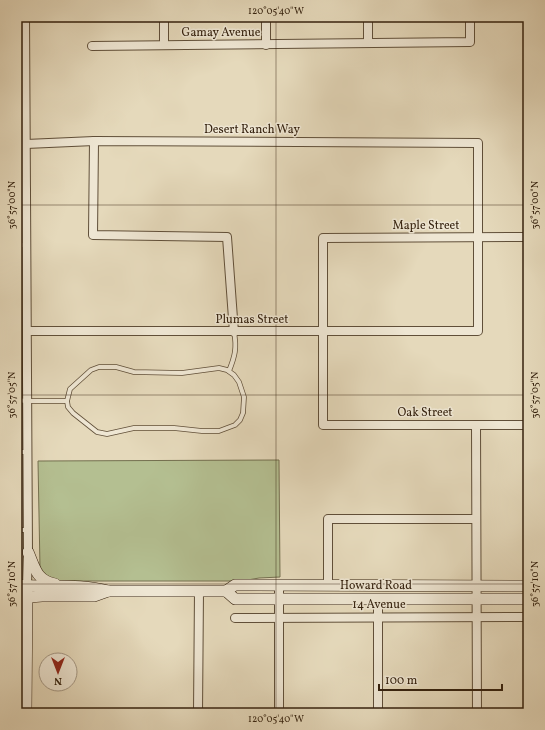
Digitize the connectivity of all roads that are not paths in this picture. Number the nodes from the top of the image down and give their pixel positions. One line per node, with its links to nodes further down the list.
1 (25, 17): 6 (street)
2 (164, 17): 8 (street)
3 (266, 17): 9 (street)
4 (368, 17): 7 (street)
5 (470, 17): 7 (street, Gamay Avenue)
6 (21, 27): 12 (street)
7 (368, 43): 9 (street, Gamay Avenue)
8 (164, 45): 9 (street, Gamay Avenue); 10 (street, Gamay Avenue)
9 (266, 45)
10 (92, 46)
11 (94, 141): 12 (street, Desert Ranch Way); 16 (street, Desert Ranch Way); 21 (street)
12 (26, 144): 13 (street)
13 (21, 190): 15 (street)
14 (17, 205): 15 (street)
15 (26, 205): 19 (street)
16 (478, 237): 17 (street, Maple Street); 22 (street, Maple Street); 22 (street, Plumas Street)
17 (528, 237)
18 (17, 245): 19 (lane)
19 (26, 245): 20 (street)
20 (27, 331): 21 (street, Plumas Street); 25 (street)
21 (234, 332): 22 (street, Plumas Street); 23 (lane)
22 (323, 332): 27 (street, Oak Street)
23 (229, 371): 26 (lane); 26 (lane)
24 (17, 400): 25 (lane)
25 (26, 401): 26 (lane); 30 (street)
26 (67, 402)
27 (476, 425): 28 (street, Oak Street); 31 (street)
28 (528, 425)
29 (17, 452): 30 (lane)
30 (27, 452): 33 (street)
31 (476, 519): 35 (street); 37 (street)
32 (17, 530): 33 (lane)
33 (28, 530): 34 (street)
34 (28, 552): 39 (main road); 40 (street)
35 (477, 585): 37 (main road, Howard Road); 38 (main road, Howard Road); 46 (street)
36 (279, 586): 37 (main road, Howard Road); 43 (main road, Howard Road); 44 (street)
37 (328, 586)
38 (528, 586)
39 (70, 587): 40 (main road, Howard Road); 41 (main road, Howard Road)
40 (22, 591): 41 (main road, Howard Road); 53 (main road)
41 (108, 591): 42 (main road, Howard Road)
42 (199, 591): 43 (main road, Howard Road); 54 (street)
43 (226, 591): 44 (main road, Howard Road)
44 (279, 598): 45 (main road, Howard Road); 51 (street)
45 (378, 599): 46 (main road, Howard Road); 52 (street)
46 (477, 599): 47 (main road, Howard Road); 48 (street)
47 (528, 599)
48 (477, 617): 49 (street, 14 Avenue); 52 (street, 14 Avenue); 57 (street)
49 (523, 617)
50 (235, 618): 51 (street, 14 Avenue)
51 (280, 618): 52 (street, 14 Avenue); 55 (street)
52 (378, 618): 56 (street)
53 (26, 713)
54 (198, 713)
55 (279, 713)
56 (378, 713)
57 (477, 713)

